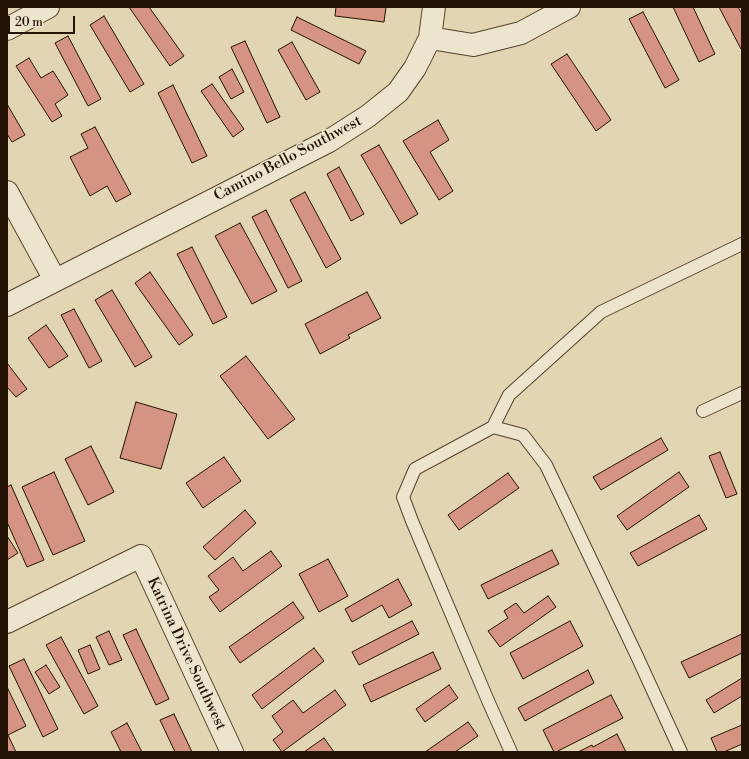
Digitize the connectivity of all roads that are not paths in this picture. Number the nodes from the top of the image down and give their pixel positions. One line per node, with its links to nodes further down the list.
1 (48, 7): 4 (street)
2 (434, 7): 5 (street, Camino Bello Southwest)
3 (569, 7): 5 (street)
4 (7, 29)
5 (430, 38): 8 (street, Camino Bello Southwest)
6 (7, 192): 8 (street)
7 (742, 244): 12 (lane)
8 (55, 280): 9 (street, Camino Bello Southwest)
9 (7, 305)
10 (742, 393): 11 (lane)
11 (702, 411)
12 (493, 427): 15 (lane); 16 (lane)
13 (7, 622): 14 (street, Katrina Drive Southwest)
14 (232, 752)
15 (511, 752)
16 (681, 752)

